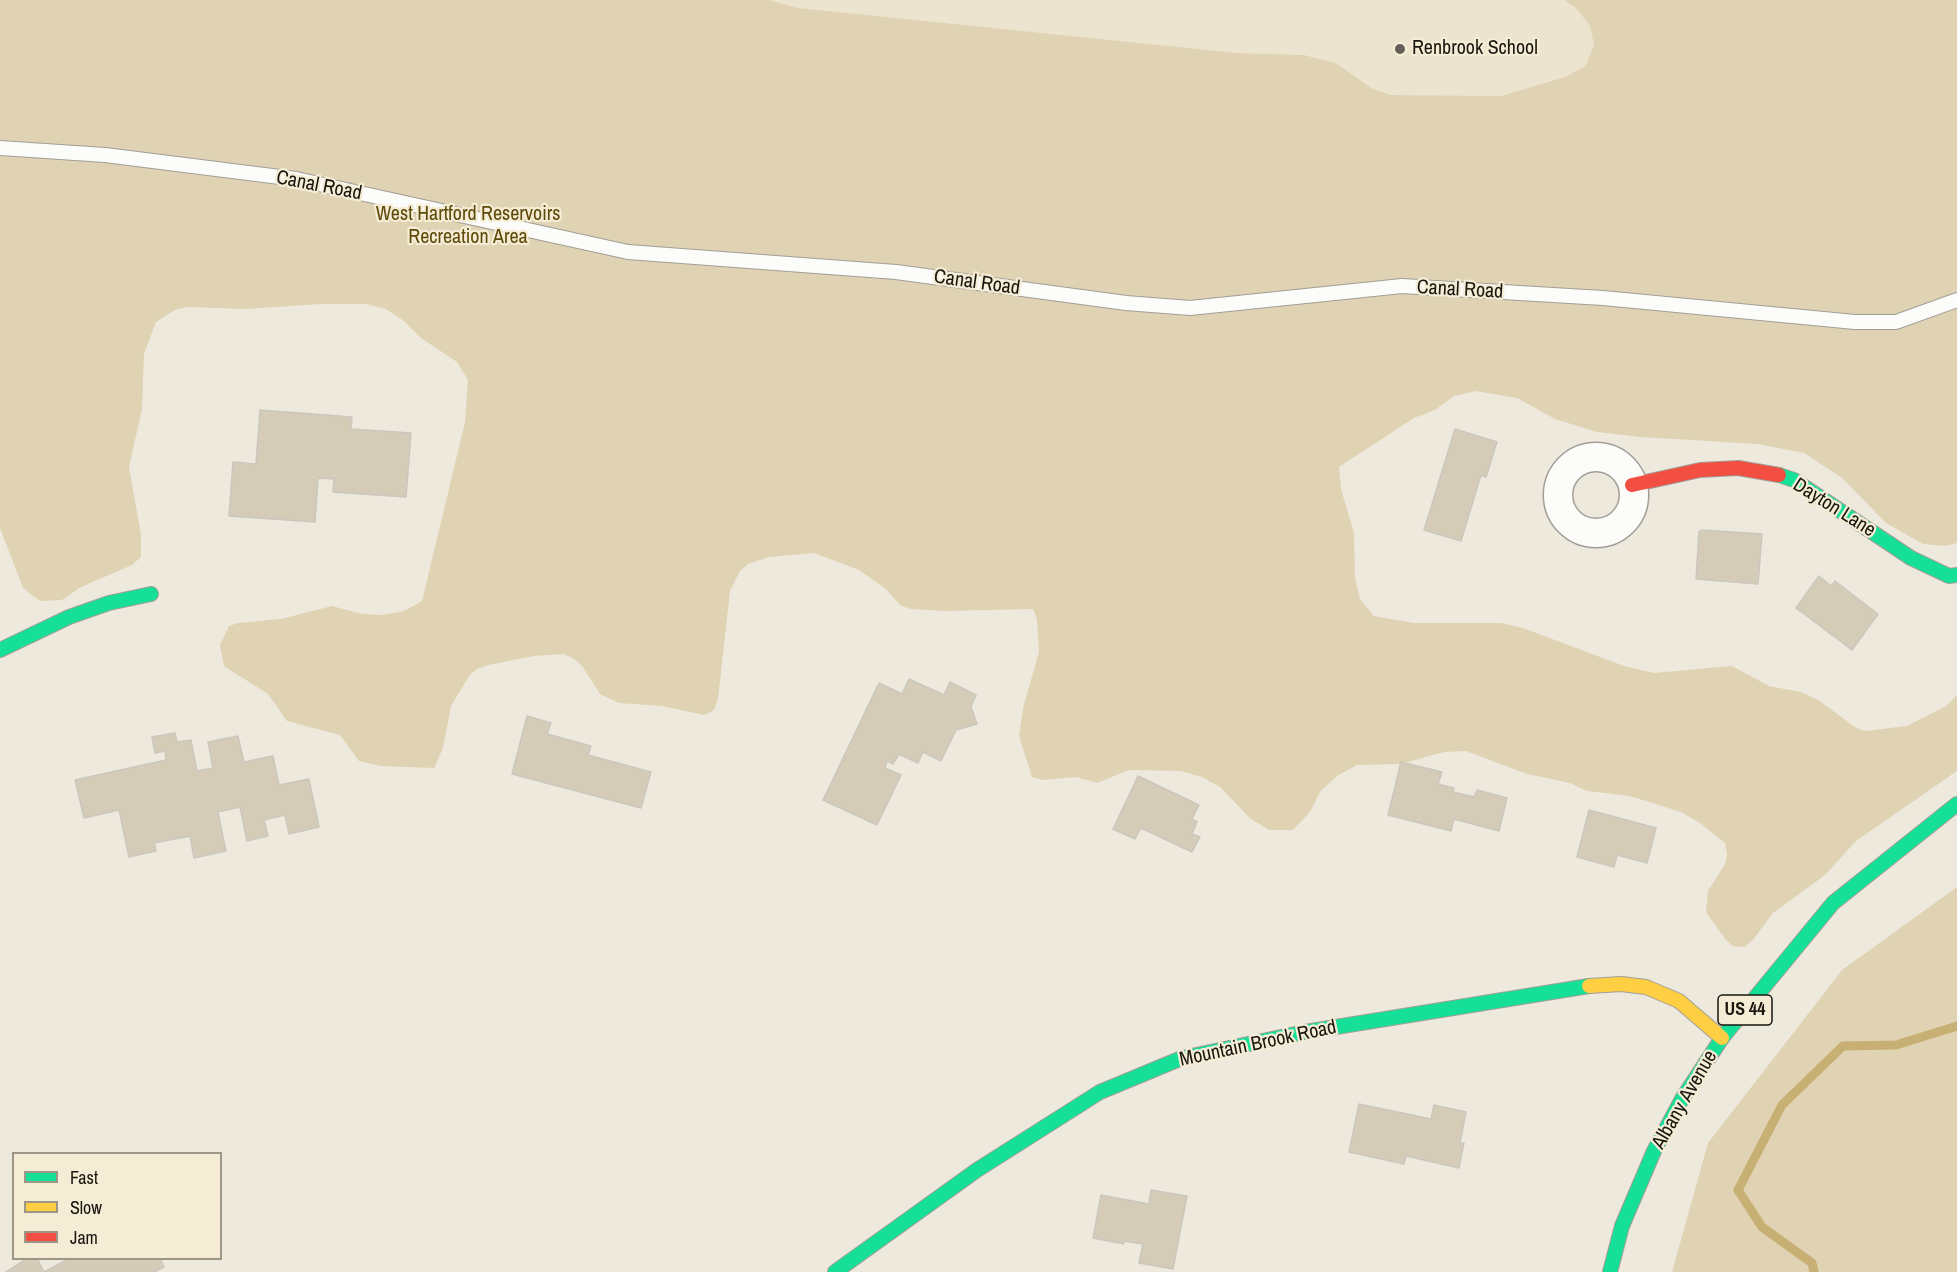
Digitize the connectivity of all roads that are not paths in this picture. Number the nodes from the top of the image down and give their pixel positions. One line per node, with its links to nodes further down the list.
1 (0, 148): 2 (lane, Canal Road)
2 (1957, 300)
3 (1632, 485): 4 (main road, Dayton Lane)
4 (1957, 575)
5 (151, 594): 6 (main road)
6 (0, 650)
7 (1957, 804): 8 (main road, Albany Avenue / US 44)
8 (1722, 1038): 9 (main road, Mountain Brook Road); 10 (main road, Albany Avenue / US 44)
9 (835, 1272)
10 (1610, 1272)

